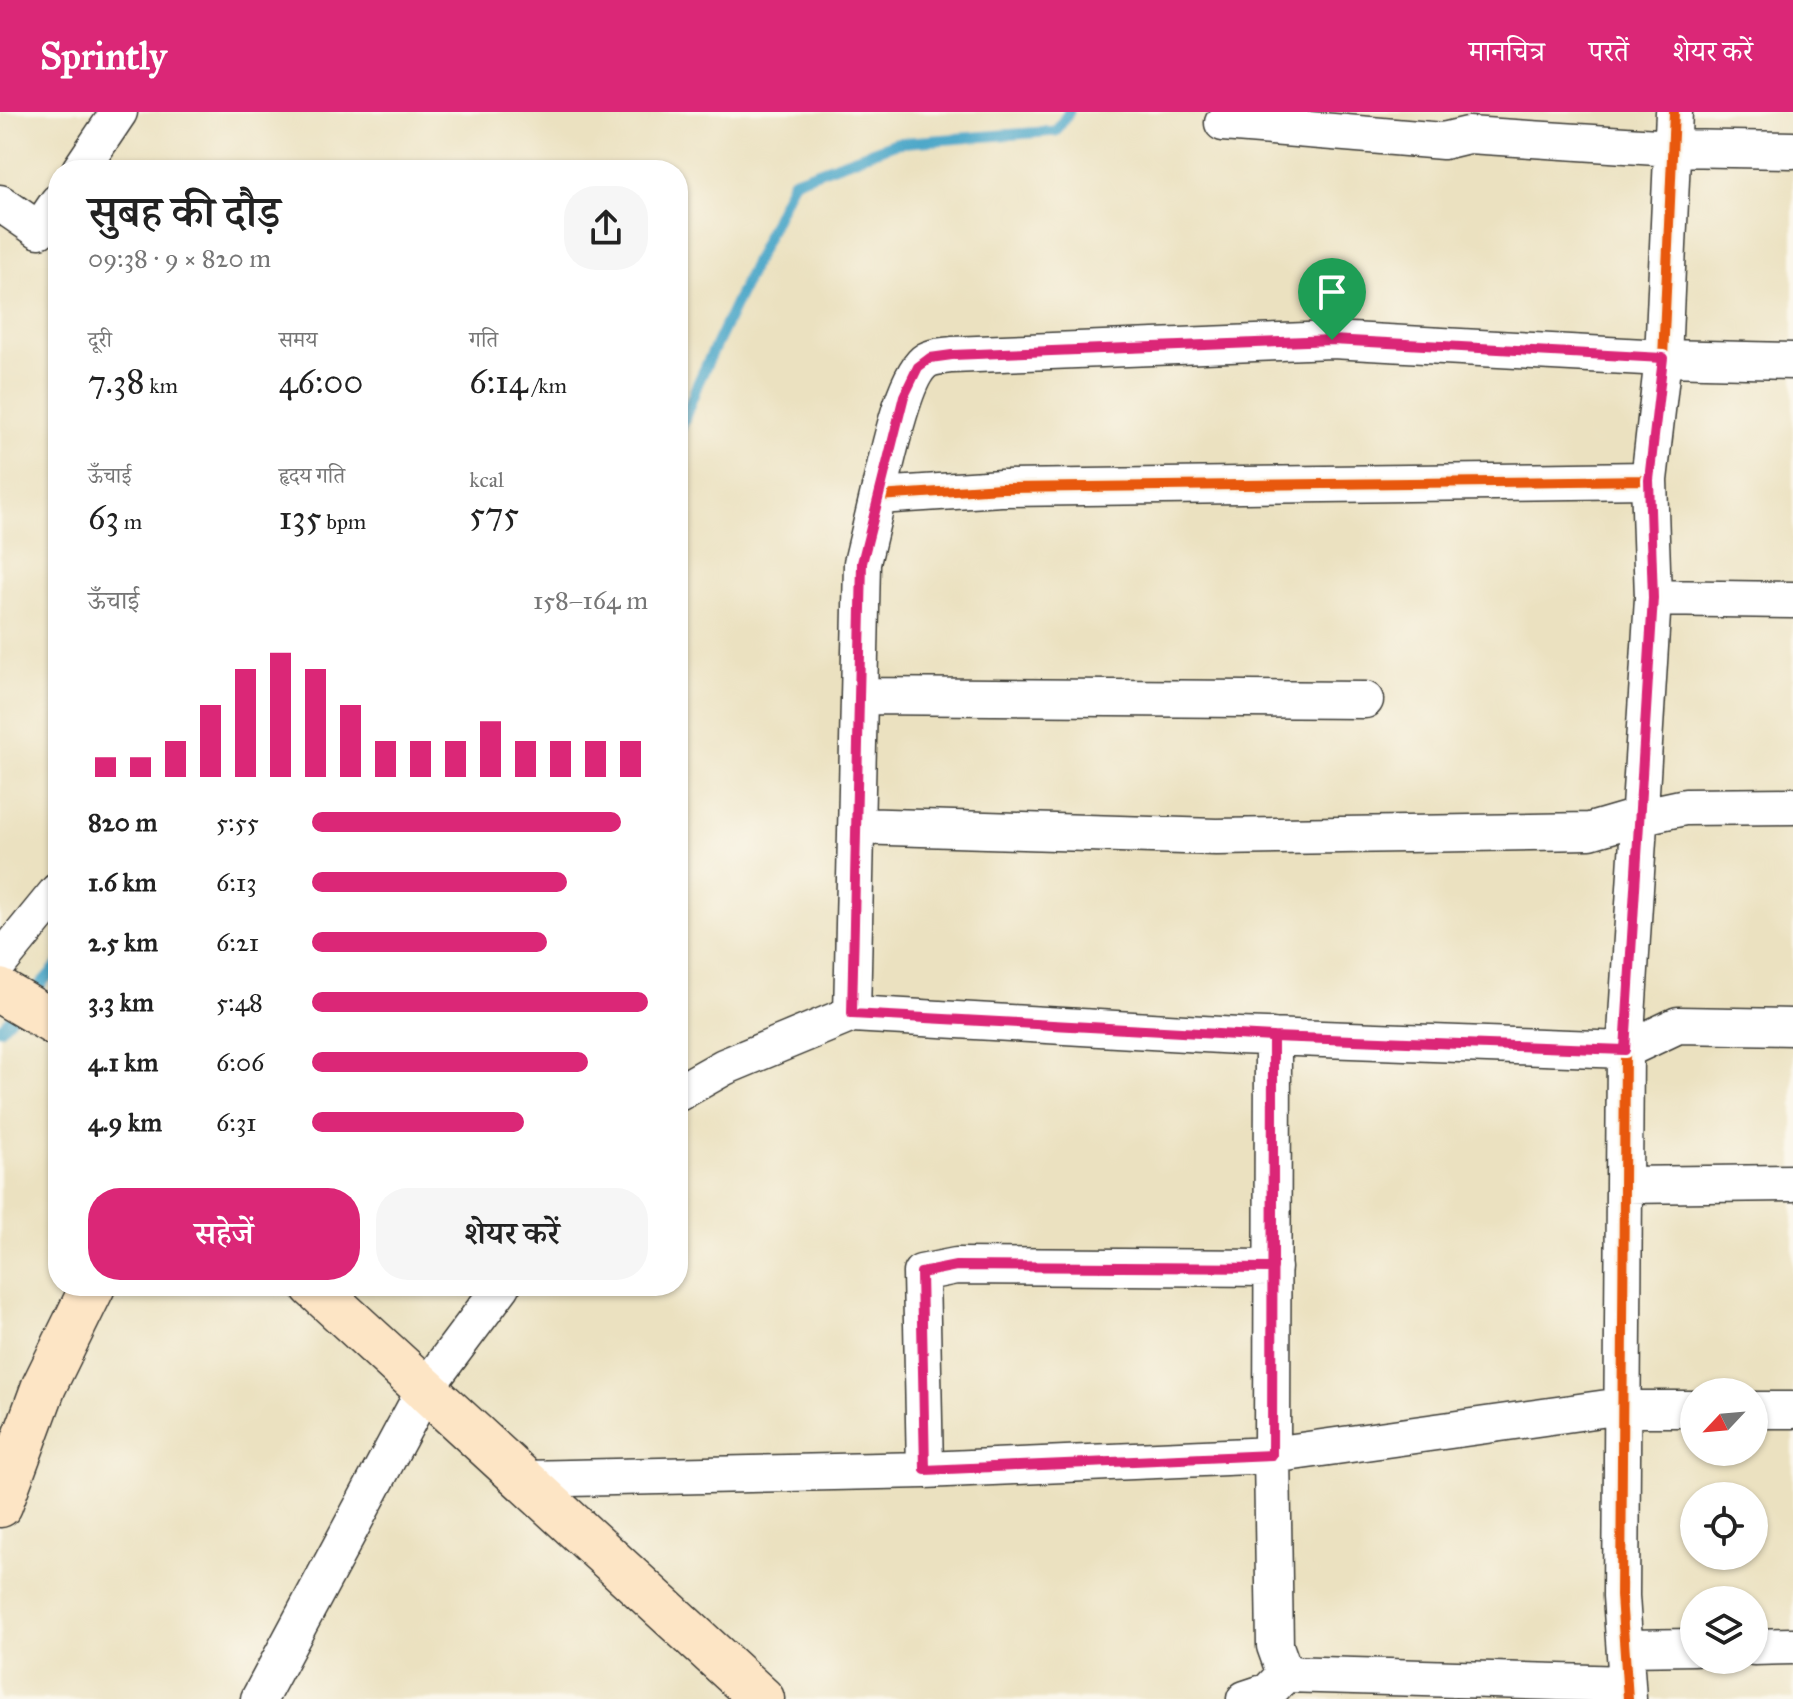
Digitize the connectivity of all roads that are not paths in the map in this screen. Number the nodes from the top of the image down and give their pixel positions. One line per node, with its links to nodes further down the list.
1 (119, 112): 6 (street)
2 (1674, 112): 4 (street)
3 (1223, 123): 4 (street)
4 (1673, 148): 5 (street); 9 (street)
5 (1793, 150)
6 (87, 160)
7 (0, 203): 8 (street)
8 (48, 217)
9 (1663, 358): 10 (street); 11 (street); 12 (street)
10 (1793, 361)
11 (1649, 480): 12 (street); 13 (street)
12 (878, 496): 15 (street)
13 (1653, 598): 14 (street); 18 (street)
14 (1793, 600)
15 (860, 696): 16 (street); 19 (street)
16 (1365, 700)
17 (1793, 806): 18 (street)
18 (1638, 817): 19 (street); 27 (street)
19 (856, 826): 23 (street)
20 (48, 903): 21 (street)
21 (0, 962)
22 (0, 991): 24 (street)
23 (852, 1014): 26 (street); 28 (street)
24 (48, 1019)
25 (1793, 1027): 27 (street)
26 (1273, 1037): 27 (street); 31 (street)
27 (1625, 1050): 30 (street)
28 (688, 1087)
29 (1793, 1183): 30 (street)
30 (1624, 1185): 36 (street)
31 (1273, 1268): 40 (street); 41 (street)
32 (88, 1296): 43 (street)
33 (324, 1296): 35 (street)
34 (495, 1296): 35 (street)
35 (425, 1389): 42 (street); 49 (street)
36 (1623, 1409): 37 (street); 40 (street); 48 (street)
37 (1680, 1409)
38 (1768, 1410): 39 (street)
39 (1793, 1410)
40 (1272, 1455): 41 (street); 47 (street)
41 (925, 1470): 42 (street)
42 (524, 1479): 50 (street)
43 (0, 1505)
44 (1793, 1646): 45 (street)
45 (1768, 1647)
46 (1680, 1653): 48 (street)
47 (1285, 1674): 48 (street); 51 (street)
48 (1627, 1677)
49 (259, 1699)
50 (762, 1699)
51 (1245, 1699)

